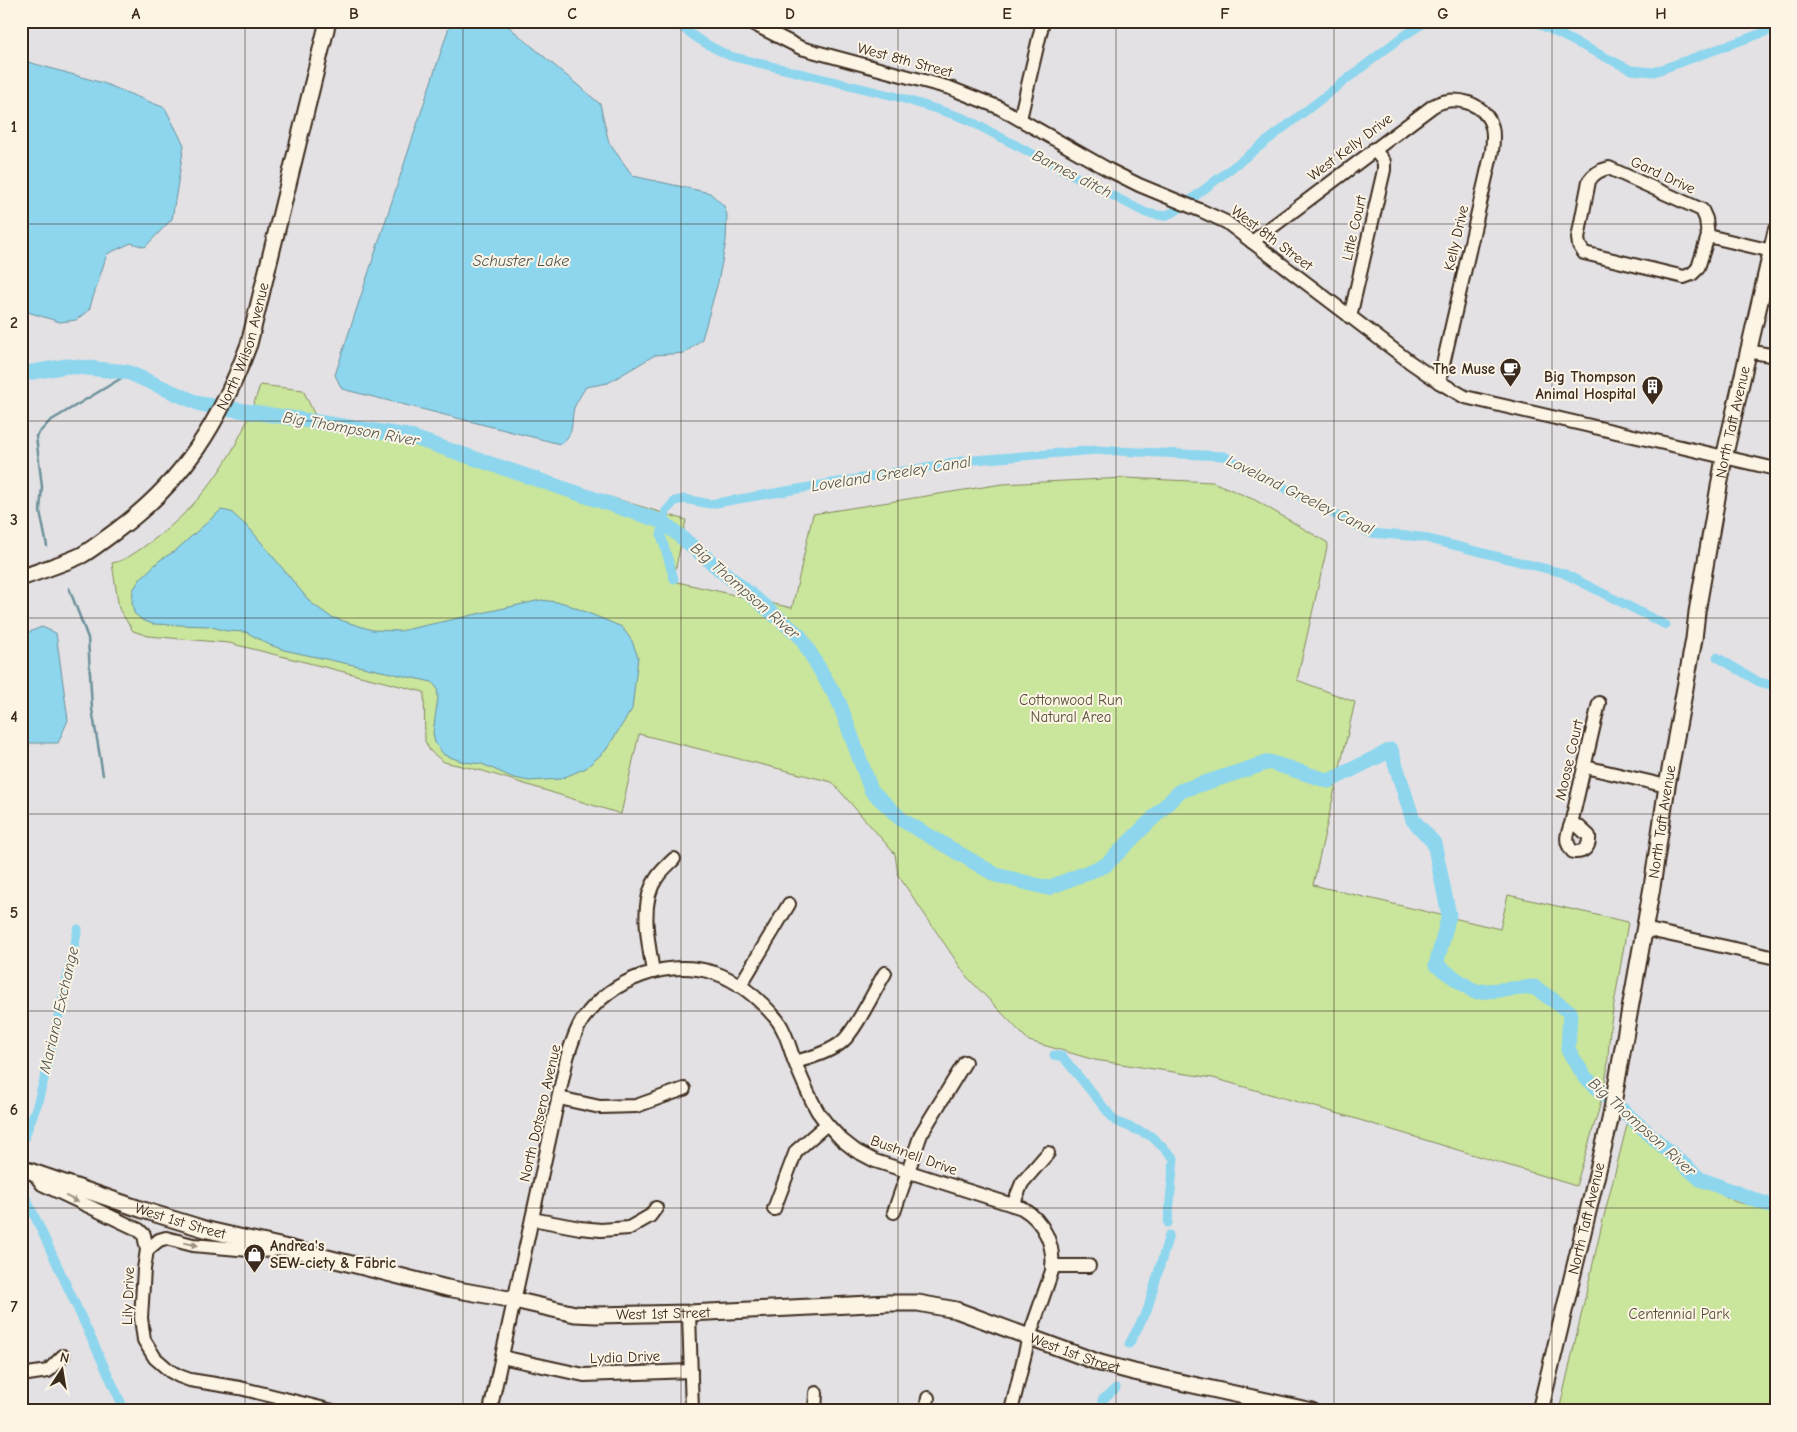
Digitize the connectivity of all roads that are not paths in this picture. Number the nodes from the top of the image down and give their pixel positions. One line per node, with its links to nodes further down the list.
1 (328, 21): 17 (main road, North Wilson Avenue)
2 (748, 21): 5 (street, West 8th Street)
3 (1042, 21): 5 (street)
4 (1475, 106): 6 (street, West Kelly Drive); 14 (street, Kelly Drive)
5 (1020, 119): 9 (street, West 8th Street)
6 (1374, 149): 9 (street, West Kelly Drive); 11 (street, Litle Court)
7 (1776, 231): 10 (main road, North Taft Avenue)
8 (1708, 236): 8 (street, Gard Drive); 10 (street)
9 (1252, 242): 11 (street, West 8th Street)
10 (1773, 251): 12 (main road, North Taft Avenue)
11 (1350, 317): 14 (street, West 8th Street)
12 (1747, 351): 13 (street); 15 (main road, North Taft Avenue)
13 (1776, 356)
14 (1439, 382): 15 (street, West 8th Street)
15 (1724, 458): 16 (street, West 8th Street); 20 (main road, North Taft Avenue)
16 (1776, 469)
17 (21, 578)
18 (1598, 703): 19 (street, Moose Court)
19 (1585, 767): 20 (street); 21 (street, Moose Court)
20 (1667, 786): 24 (main road, North Taft Avenue)
21 (1571, 824)
22 (674, 859): 26 (street)
23 (789, 904): 28 (street)
24 (1644, 929): 25 (street); 60 (main road, North Taft Avenue)
25 (1776, 958)
26 (653, 972): 28 (street, Bushnell Drive); 32 (street, North Dotsero Avenue)
27 (885, 973): 29 (street)
28 (740, 986): 29 (street, Bushnell Drive)
29 (795, 1062): 33 (street, Bushnell Drive)
30 (965, 1062): 36 (street)
31 (684, 1089): 32 (street)
32 (558, 1098): 41 (street, North Dotsero Avenue)
33 (827, 1124): 36 (street, Bushnell Drive); 39 (street)
34 (1048, 1153): 37 (street)
35 (27, 1170): 42 (main road, West 1st Street); 43 (street, one-way to 43)
36 (909, 1172): 37 (street, Bushnell Drive); 40 (street)
37 (1013, 1205): 44 (street, Bushnell Drive)
38 (656, 1208): 41 (street)
39 (774, 1209)
40 (894, 1212)
41 (532, 1219): 46 (street, North Dotsero Avenue)
42 (288, 1248): 43 (street, Lily Drive, one-way to 42); 46 (main road, West 1st Street)
43 (147, 1250): 54 (street, Lily Drive)
44 (1052, 1266): 45 (street); 48 (street, Bushnell Drive)
45 (1089, 1266)
46 (514, 1300): 47 (main road, West 1st Street); 50 (street, North Dotsero Avenue)
47 (689, 1313): 48 (main road, West 1st Street); 51 (street)
48 (1029, 1337): 58 (street, Bushnell Drive); 59 (main road, West 1st Street)
49 (63, 1356): 52 (street)
50 (502, 1357): 51 (street, Lydia Drive); 55 (street, North Dotsero Avenue)
51 (691, 1371): 56 (street)
52 (21, 1375)
53 (816, 1393): 57 (street)
54 (333, 1411)
55 (490, 1411)
56 (692, 1411)
57 (815, 1411)
58 (1012, 1411)
59 (1312, 1411)
60 (1540, 1411)

